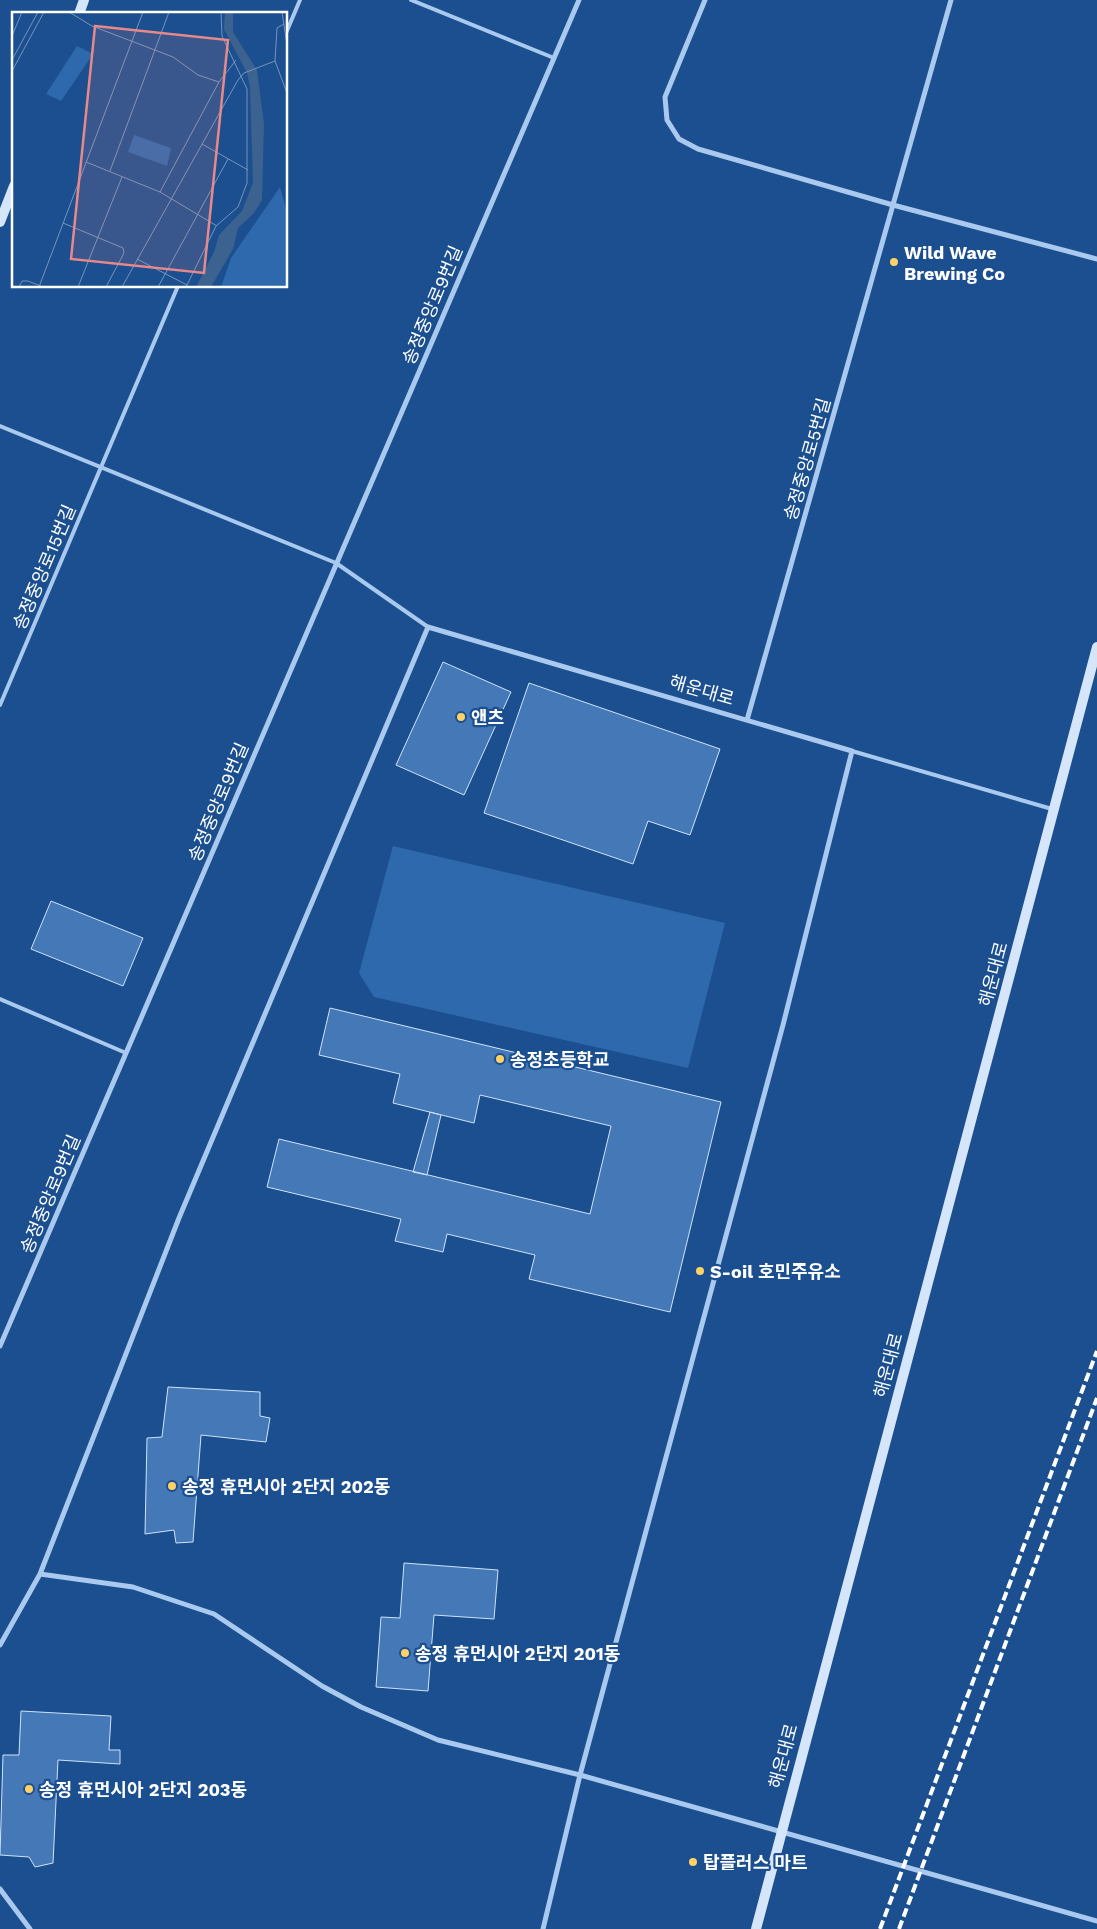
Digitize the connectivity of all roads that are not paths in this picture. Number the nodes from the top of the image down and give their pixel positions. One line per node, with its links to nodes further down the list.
1 (84, 0): 7 (main road)
2 (300, 0): 8 (lane)
3 (411, 0): 9 (lane)
4 (579, 0): 9 (street, 송정중앙로9번길)
5 (705, 0): 11 (street)
6 (950, 0): 11 (street, 송정중앙로5번길)
7 (80, 12)
8 (288, 28)
9 (554, 58): 17 (street, 송정중앙로9번길)
10 (12, 191): 12 (main road)
11 (893, 205): 13 (street); 21 (street, 송정중앙로5번길)
12 (0, 222)
13 (1097, 259)
14 (177, 288): 16 (lane, 송정중앙로15번길)
15 (0, 426): 16 (lane)
16 (101, 467): 17 (lane); 20 (lane, 송정중앙로15번길)
17 (336, 563): 18 (lane); 25 (street, 송정중앙로9번길)
18 (428, 627): 21 (street, 해운대로); 27 (street)
19 (1097, 647): 23 (main road, 해운대로)
20 (0, 705)
21 (747, 720): 22 (street, 해운대로)
22 (852, 751): 23 (lane, 해운대로); 29 (street)
23 (1054, 810): 30 (main road, 해운대로)
24 (0, 999): 25 (lane)
25 (126, 1053): 26 (street, 송정중앙로9번길)
26 (0, 1346)
27 (40, 1574): 28 (street); 29 (street)
28 (0, 1645)
29 (580, 1775): 30 (street); 34 (street)
30 (780, 1832): 32 (street); 35 (main road, 해운대로)
31 (0, 1889): 33 (street)
32 (1097, 1921)
33 (30, 1929)
34 (543, 1929)
35 (756, 1929)

